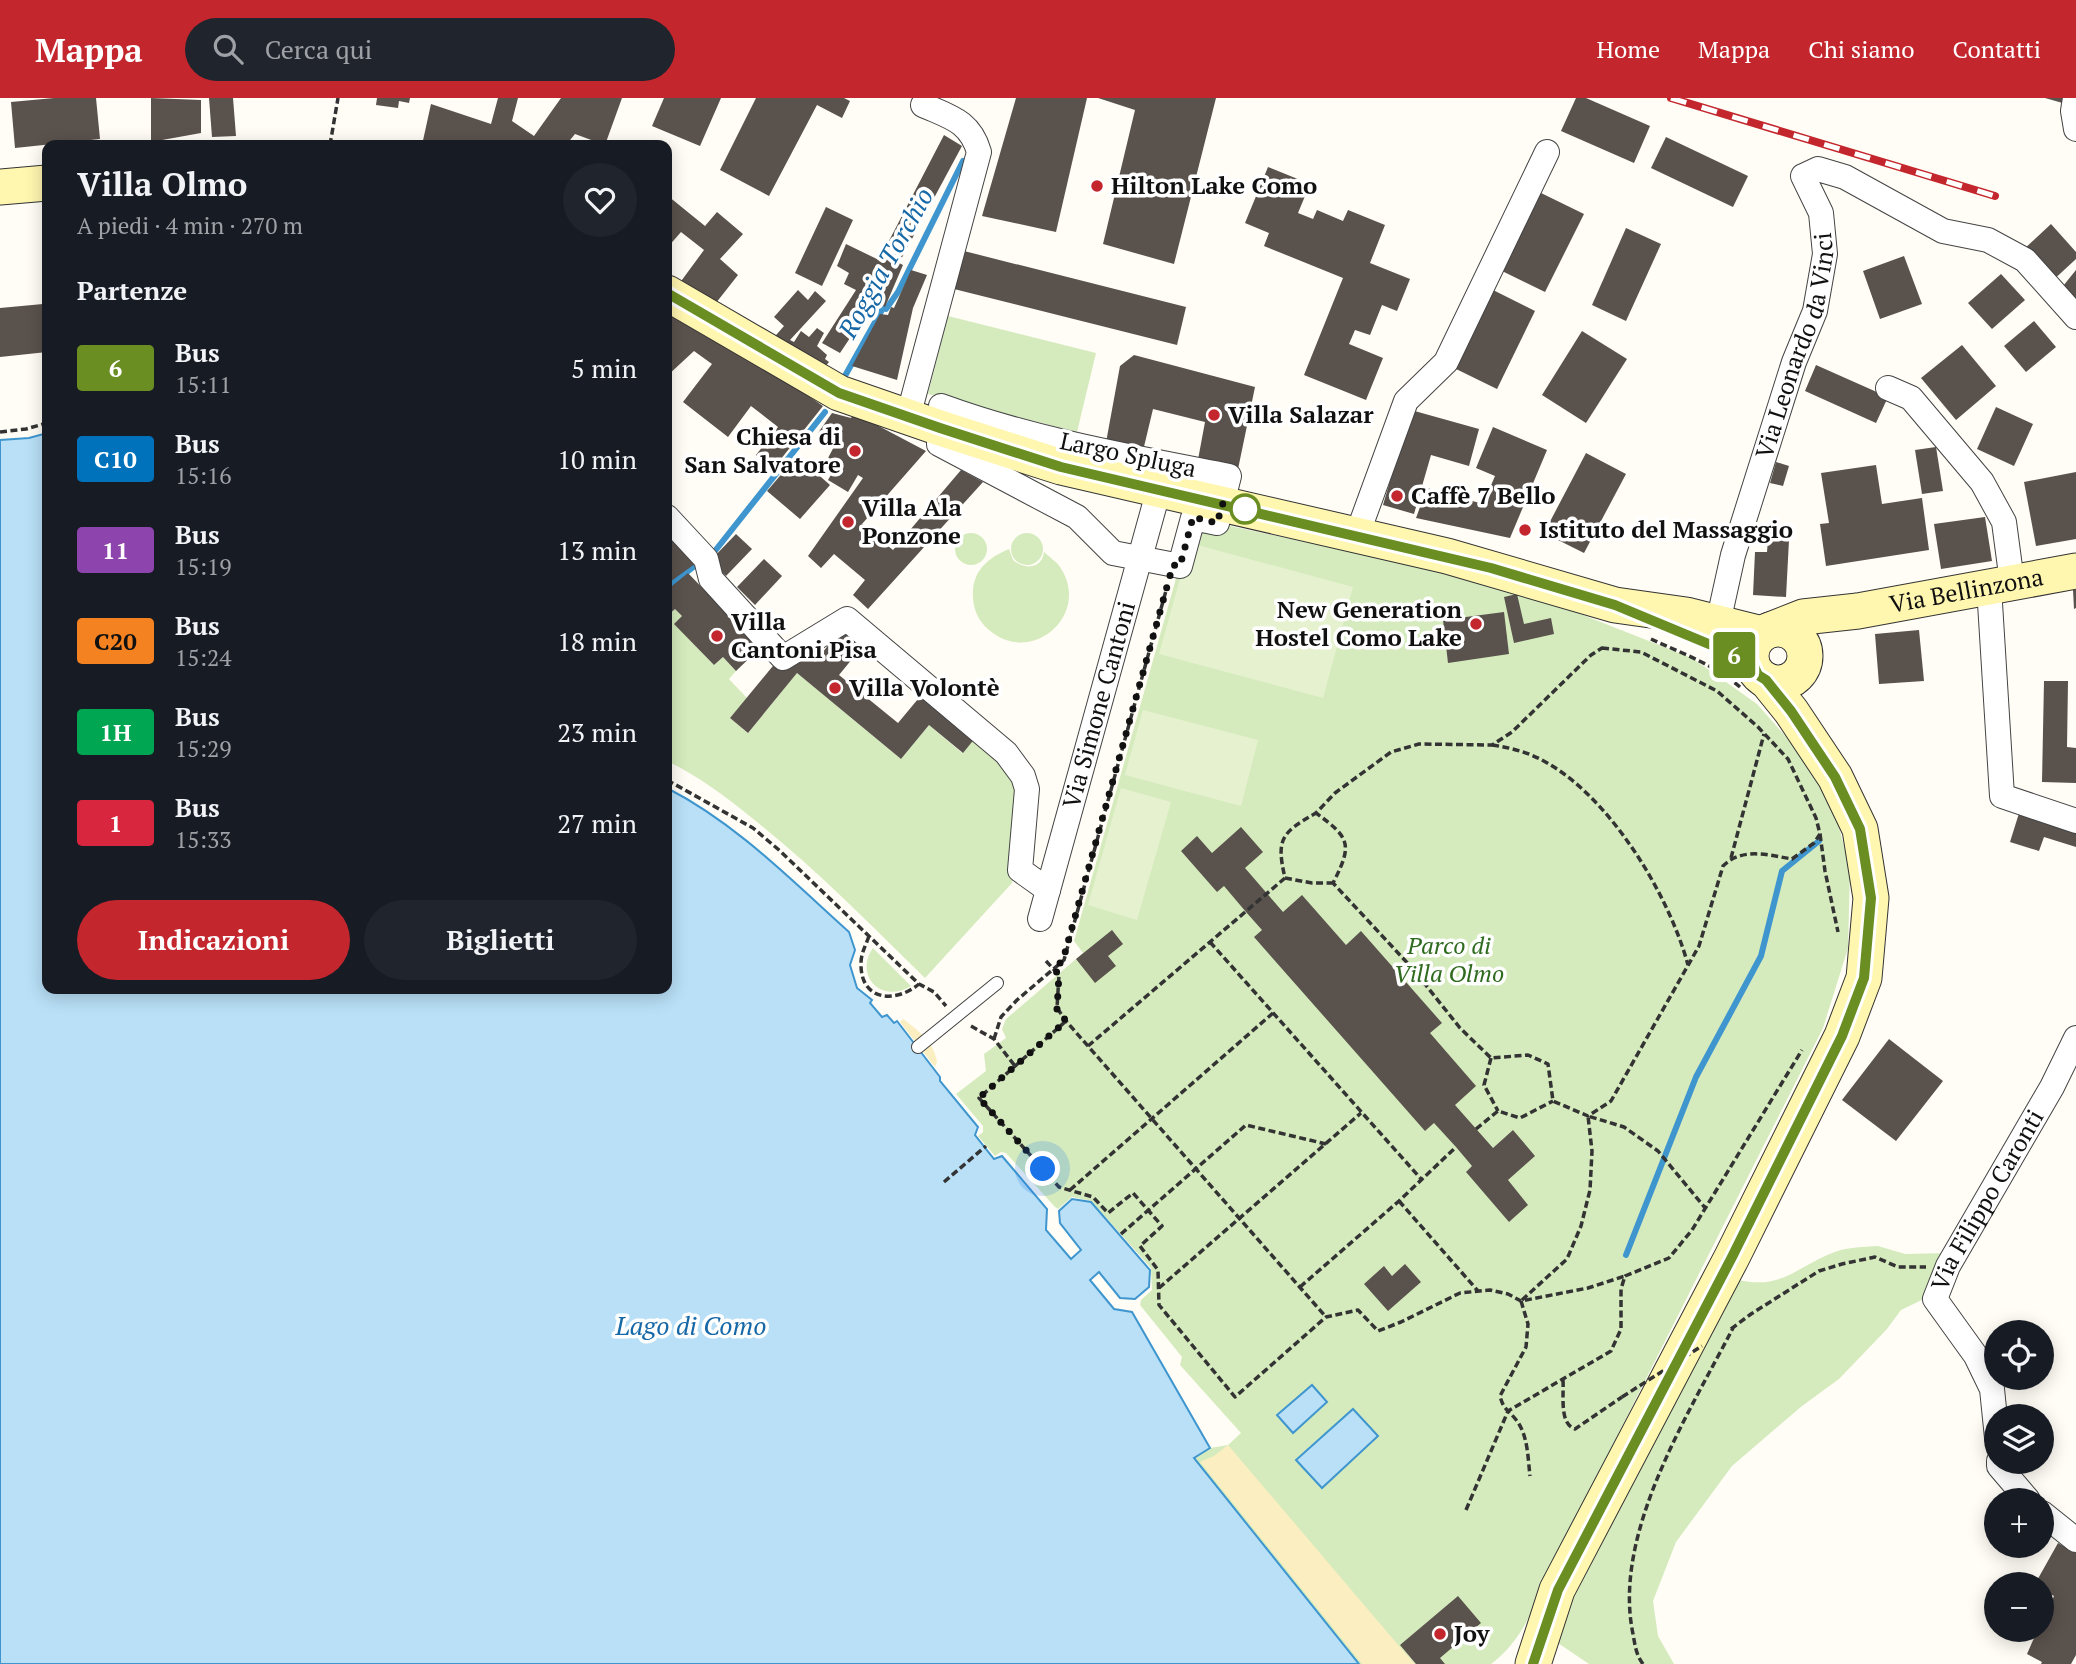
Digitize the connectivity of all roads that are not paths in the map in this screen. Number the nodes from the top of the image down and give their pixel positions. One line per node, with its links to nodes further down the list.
1 (2075, 98): 3 (street)
2 (923, 104): 10 (street)
3 (2076, 130)
4 (1547, 152): 14 (street)
5 (42, 183): 6 (main road)
6 (0, 187)
7 (672, 296): 10 (main road)
8 (2076, 317): 20 (street, Via Leonardo da Vinci)
9 (1888, 387): 17 (street)
10 (924, 422): 11 (main road, Largo Spluga); 12 (street, Largo Spluga); 15 (street)
11 (1159, 489): 12 (main road, Largo Spluga); 15 (street, Via Simone Cantoni)
12 (1223, 503): 14 (main road); 15 (street, Largo Spluga)
13 (672, 522): 25 (street)
14 (1357, 535): 18 (main road)
15 (1140, 558): 25 (street, Via Simone Cantoni)
16 (2076, 571): 17 (main road, Via Bellinzona)
17 (2001, 584): 19 (main road, Via Bellinzona); 24 (street)
18 (1614, 599): 20 (main road); 21 (main road)
19 (1858, 611): 21 (main road, Via Bellinzona); 22 (main road, Via Bellinzona)
20 (1718, 624): 21 (main road)
21 (1758, 659): 22 (main road, Via Bellinzona); 22 (main road); 23 (main road)
22 (1804, 659): 23 (main road)
23 (1818, 752): 35 (main road)
24 (2076, 821)
25 (1048, 890): 26 (street, Via Simone Cantoni)
26 (1040, 919)
27 (997, 984): 29 (lane)
28 (2076, 1038): 30 (street, Via Filippo Caronti)
29 (918, 1047)
30 (1993, 1404)
31 (2006, 1474): 32 (street)
32 (2018, 1488)
33 (2054, 1522): 34 (street)
34 (2076, 1539)
35 (1533, 1664)

